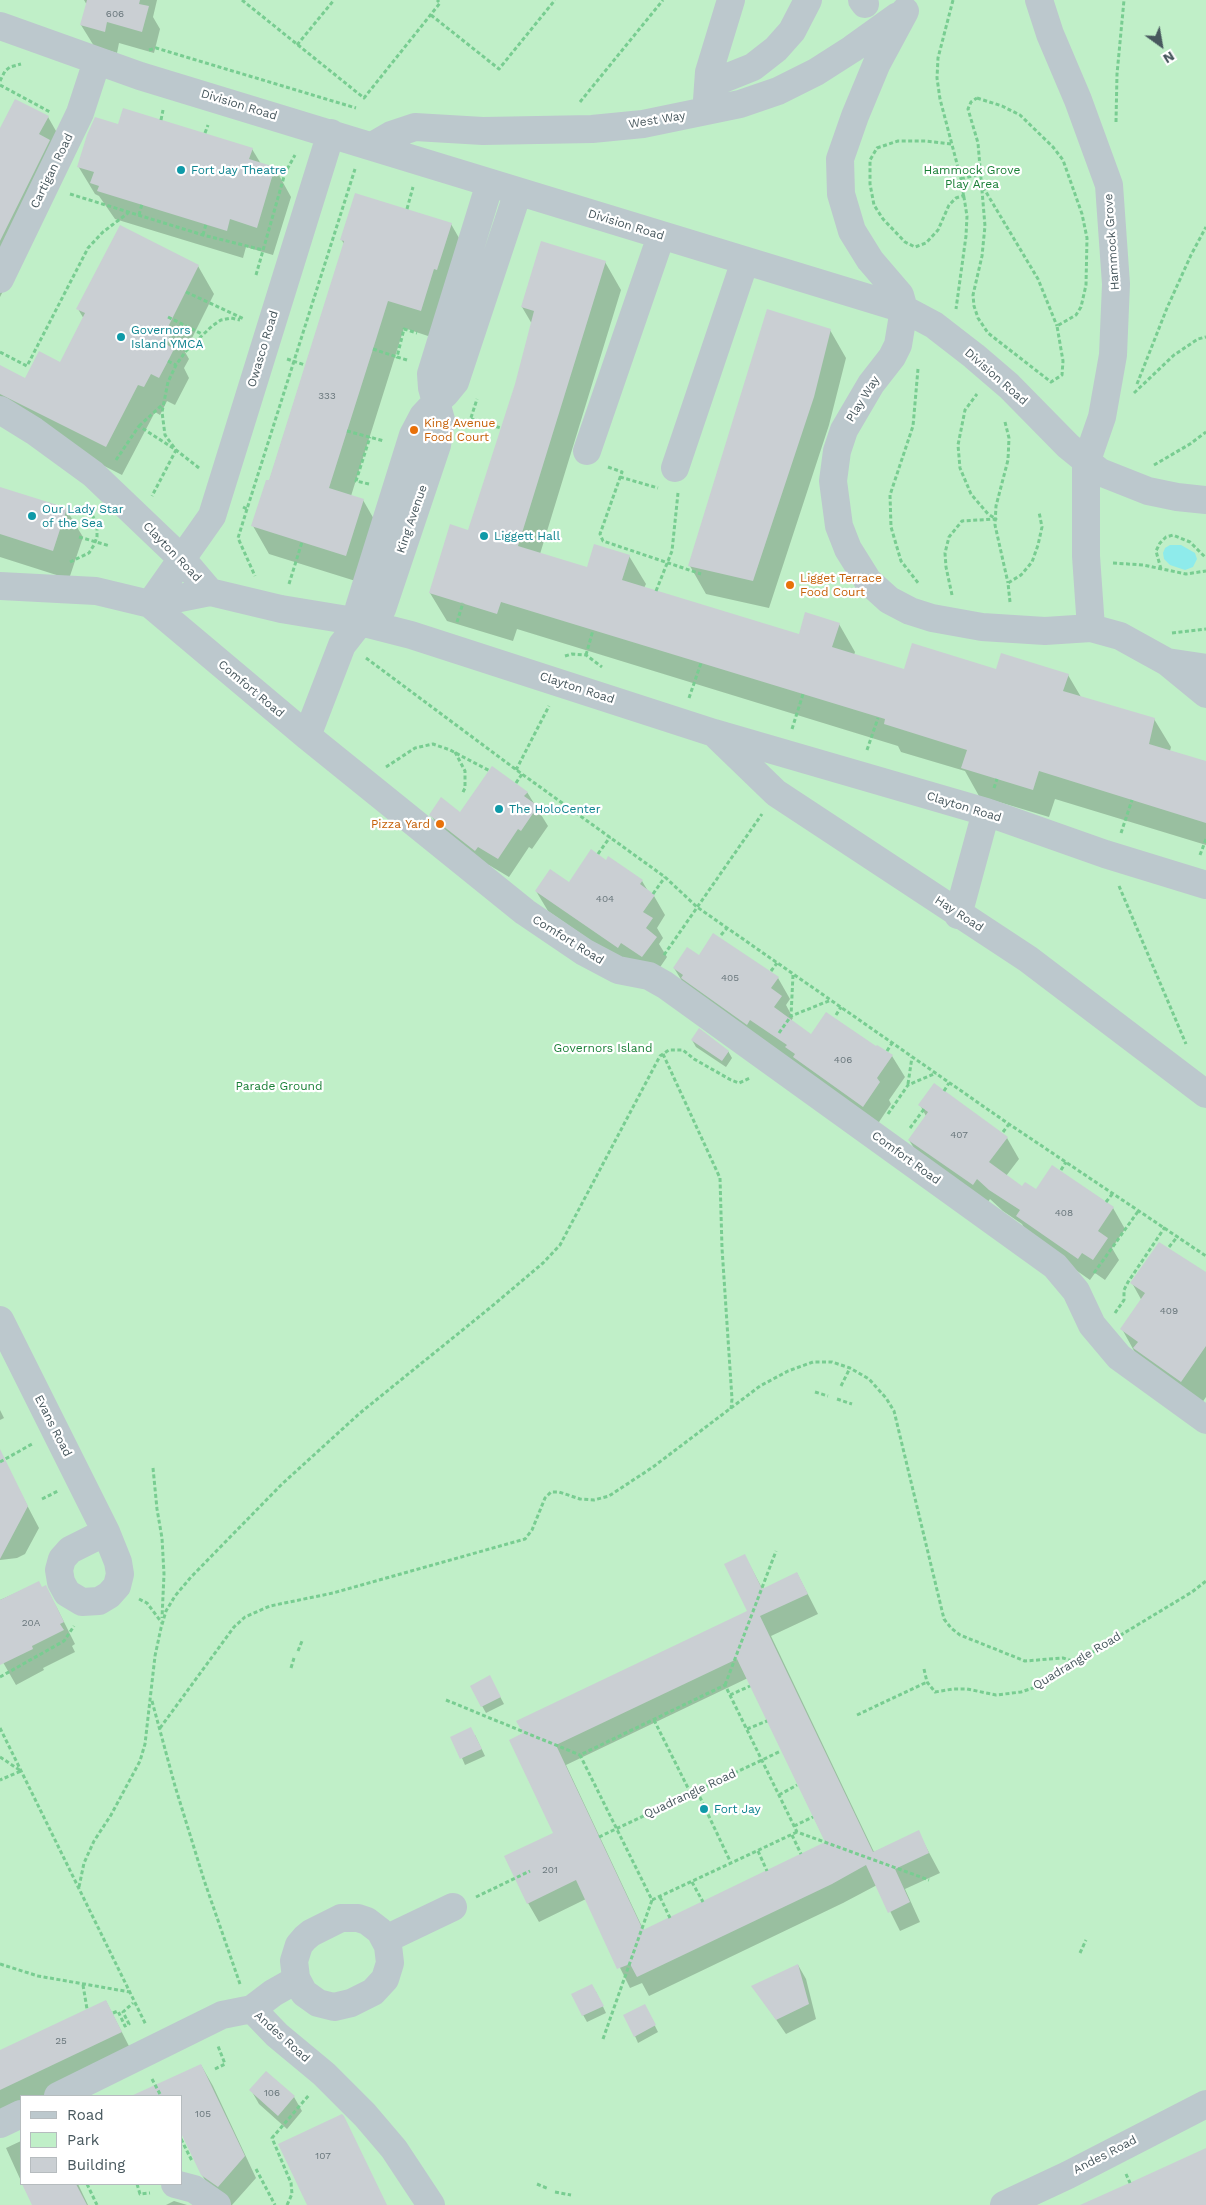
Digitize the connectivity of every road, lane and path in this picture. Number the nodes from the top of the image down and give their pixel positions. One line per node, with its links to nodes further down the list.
1 (242, 0): 14 (path)
2 (334, 0): 14 (path)
3 (555, 0): 12 (path)
4 (663, 0): 20 (path)
5 (731, 0): 17 (street)
6 (808, 0): 17 (street)
7 (953, 0): 24 (path)
8 (1039, 0): 80 (street, Hammock Grove)
9 (1124, 0): 22 (path)
10 (440, 1): 12 (path)
11 (911, 5): 17 (street, West Way); 48 (street)
12 (431, 15): 14 (path)
13 (0, 26): 15 (street, Division Road)
14 (297, 45)
15 (97, 61): 16 (street, Division Road); 31 (street, Cartigan Road)
16 (140, 76): 19 (path); 23 (street, Division Road)
17 (708, 98): 25 (street, West Way)
18 (164, 107): 21 (path)
19 (356, 108)
20 (576, 108)
21 (161, 120)
22 (1116, 123)
23 (332, 133): 25 (street, Division Road); 43 (path); 51 (street, Owasco Road)
24 (951, 144): 28 (path); 34 (path)
25 (372, 146): 29 (street, Division Road)
26 (347, 166): 89 (path)
27 (980, 174): 28 (path); 30 (path); 52 (path)
28 (961, 179): 34 (path)
29 (490, 183): 33 (street, Division Road); 65 (street, King Avenue)
30 (981, 185): 52 (path); 52 (path)
31 (46, 187): 37 (path); 46 (street, Cartigan Road)
32 (413, 187): 36 (path)
33 (518, 192): 42 (street, Division Road); 65 (street, King Avenue)
34 (965, 196): 55 (path)
35 (142, 204): 38 (path)
36 (407, 209)
37 (128, 212): 38 (path); 57 (path)
38 (140, 215): 41 (path)
39 (206, 224): 41 (path)
40 (1206, 227): 64 (path)
41 (203, 235): 43 (path)
42 (661, 236): 44 (street, Division Road); 79 (street)
43 (263, 250): 45 (path)
44 (745, 261): 48 (street, Division Road); 84 (street)
45 (256, 276)
46 (0, 279)
47 (186, 292): 51 (path)
48 (904, 309): 55 (street, Division Road); 115 (street, Play Way)
49 (246, 311): 51 (path)
50 (168, 317): 53 (path)
51 (257, 324): 53 (path); 85 (street, Owasco Road)
52 (1057, 326)
53 (202, 334): 60 (path)
54 (1206, 337): 64 (path)
55 (956, 342): 62 (street, Division Road)
56 (373, 350): 58 (path)
57 (0, 352)
58 (397, 357)
59 (168, 361): 60 (path)
60 (176, 364): 67 (path)
61 (918, 364): 107 (path)
62 (995, 374): 80 (street, Division Road); 92 (path)
63 (480, 391): 70 (path)
64 (1133, 394): 66 (path)
65 (436, 402): 77 (street, King Avenue); 113 (street, King Avenue)
66 (1130, 402)
67 (163, 404): 71 (path); 78 (path)
68 (0, 410): 82 (street, Clayton Road)
69 (1004, 418): 92 (path)
70 (471, 419): 72 (path); 73 (path)
71 (139, 426): 78 (path); 82 (path)
72 (468, 427)
73 (501, 428)
74 (348, 431): 76 (path)
75 (1206, 432): 83 (path)
76 (370, 437): 77 (path); 86 (path)
77 (409, 447): 86 (street, King Avenue)
78 (176, 450): 85 (path); 91 (path)
79 (587, 451)
80 (1086, 463): 83 (street, Division Road); 99 (street)
81 (620, 477): 84 (path)
82 (97, 478): 91 (street, Clayton Road); 94 (path)
83 (1122, 482): 88 (street, Division Road)
84 (669, 483): 87 (path); 87 (path)
85 (221, 488): 89 (path); 101 (street, Owasco Road)
86 (395, 491): 113 (street, King Avenue)
87 (678, 495): 108 (path)
88 (1206, 500)
89 (248, 509): 112 (path)
90 (1039, 512): 105 (path)
91 (141, 519): 101 (street, Clayton Road)
92 (996, 519): 105 (path); 110 (path)
93 (80, 537): 94 (path)
94 (96, 542): 96 (path); 102 (path)
95 (302, 542): 112 (path)
96 (110, 546)
97 (616, 546): 98 (path)
98 (615, 550)
99 (1086, 556): 103 (path); 114 (street)
100 (1206, 558): 103 (path)
101 (182, 559): 109 (street, Clayton Road); 111 (street, Owasco Road)
102 (68, 562)
103 (1161, 568): 104 (path)
104 (1206, 571)
105 (1008, 583): 115 (path)
106 (0, 586): 111 (street, Comfort Road)
107 (923, 587)
108 (656, 591)
109 (210, 592): 111 (street); 112 (street, Clayton Road)
110 (953, 600)
111 (150, 604): 128 (street, Comfort Road)
112 (274, 607): 113 (street, Clayton Road)
113 (360, 622): 117 (street, King Avenue); 122 (street, Clayton Road)
114 (1091, 628): 115 (street, Play Way); 119 (street, Play Way)
115 (1017, 629)
116 (593, 630): 118 (path)
117 (342, 645): 128 (street, King Avenue); 131 (path)
118 (586, 655)
119 (1167, 662): 121 (street, Play Way); 124 (street, Play Way)
120 (701, 663): 126 (path)
121 (1206, 668)
122 (560, 682): 126 (street, Clayton Road); 131 (path)
123 (804, 694): 130 (path)
124 (1206, 694)
125 (878, 718): 134 (path)
126 (683, 723): 127 (street, Clayton Road)
127 (714, 733): 130 (street, Clayton Road); 137 (street, Hay Road)
128 (307, 736): 136 (street, Comfort Road)
129 (454, 752): 132 (path); 136 (path); 138 (path)
130 (784, 754): 134 (street, Clayton Road)
131 (516, 770): 133 (path)
132 (490, 771)
133 (522, 774): 135 (path); 141 (path)
134 (858, 775): 140 (street, Clayton Road)
135 (516, 783)
136 (370, 787): 154 (street, Comfort Road)
137 (776, 793): 147 (path); 148 (street, Hay Road)
138 (462, 794)
139 (1132, 800): 143 (path)
140 (986, 812): 143 (street, Clayton Road); 148 (street)
141 (610, 838): 142 (path); 144 (path)
142 (598, 854)
143 (1109, 855): 145 (street, Clayton Road); 159 (path)
144 (665, 877): 146 (path); 147 (path)
145 (1206, 885)
146 (653, 894)
147 (697, 907): 149 (path); 154 (path)
148 (958, 915): 168 (street, Hay Road)
149 (727, 928): 150 (path); 151 (path)
150 (722, 935)
151 (777, 963): 152 (path); 153 (path)
152 (771, 971)
153 (794, 975): 155 (path); 155 (path)
154 (649, 976): 163 (street, Comfort Road)
155 (830, 1000): 156 (path)
156 (841, 1007): 157 (path); 158 (path)
157 (836, 1014)
158 (892, 1043): 160 (path); 162 (path)
159 (1187, 1046)
160 (887, 1051)
161 (663, 1054): 163 (path); 190 (path); 200 (path)
162 (912, 1057): 164 (path); 166 (path)
163 (769, 1059): 171 (street, Comfort Road)
164 (936, 1073): 165 (path); 166 (path)
165 (949, 1083): 167 (path); 169 (path)
166 (908, 1085): 171 (path)
167 (944, 1090)
168 (1206, 1094)
169 (1008, 1124): 170 (path); 172 (path)
170 (1002, 1132)
171 (873, 1134): 181 (street, Comfort Road)
172 (1066, 1162): 173 (path); 174 (path)
173 (1060, 1170)
174 (1113, 1193): 175 (path); 176 (path)
175 (1106, 1202)
176 (1138, 1210): 177 (path); 181 (path)
177 (1165, 1227): 178 (path); 183 (path)
178 (1178, 1236): 179 (path); 180 (path)
179 (1169, 1247)
180 (1206, 1256)
181 (1074, 1288): 183 (street, Comfort Road)
182 (0, 1320): 192 (street, Evans Road)
183 (1095, 1328): 191 (street, Comfort Road)
184 (850, 1368): 185 (path); 190 (path); 204 (path)
185 (841, 1386)
186 (815, 1392): 187 (path)
187 (828, 1396)
188 (838, 1399): 189 (path)
189 (852, 1404)
190 (731, 1410): 218 (path)
191 (1206, 1420)
192 (56, 1431): 193 (path); 195 (street, Evans Road)
193 (0, 1462)
194 (153, 1468): 200 (path)
195 (106, 1532): 198 (street, Evans Road); 199 (street)
196 (776, 1551): 209 (path)
197 (1206, 1581): 204 (path, Quadrangle Road)
198 (117, 1586): 199 (street); 200 (path)
199 (82, 1602): 207 (path)
200 (162, 1623): 212 (path)
201 (302, 1641): 202 (path)
202 (298, 1651)
203 (294, 1658): 205 (path)
204 (1076, 1662): 208 (path, Quadrangle Road)
205 (291, 1668)
206 (924, 1669): 208 (path)
207 (0, 1677)
208 (928, 1682): 214 (path)
209 (725, 1685): 211 (path); 215 (path)
210 (750, 1686): 211 (path)
211 (730, 1695): 219 (path)
212 (152, 1698): 218 (path); 243 (path)
213 (446, 1700): 221 (path)
214 (856, 1715)
215 (654, 1720): 221 (path); 228 (path)
216 (767, 1721): 219 (path)
217 (0, 1728): 224 (path)
218 (160, 1728): 258 (path)
219 (747, 1729): 223 (path)
220 (781, 1751): 223 (path, Quadrangle Road)
221 (580, 1756): 232 (path)
222 (0, 1757): 224 (path)
223 (762, 1760): 227 (path, Quadrangle Road); 229 (path)
224 (20, 1771): 225 (path); 243 (path)
225 (0, 1780)
226 (797, 1785): 229 (path)
227 (697, 1791): 228 (path, Quadrangle Road); 238 (path)
228 (691, 1794): 232 (path, Quadrangle Road)
229 (779, 1795): 231 (path)
230 (813, 1817): 231 (path)
231 (794, 1826): 233 (path)
232 (617, 1829): 235 (path, Quadrangle Road); 245 (path)
233 (797, 1832): 234 (path); 241 (path)
234 (792, 1835): 236 (path); 237 (path)
235 (599, 1838)
236 (758, 1851): 238 (path); 240 (path)
237 (801, 1854)
238 (731, 1864): 242 (path)
239 (530, 1871): 247 (path)
240 (767, 1871)
241 (929, 1880)
242 (692, 1882): 244 (path); 246 (path)
243 (79, 1887): 255 (path)
244 (660, 1897): 245 (path); 248 (path)
245 (652, 1900): 260 (path)
246 (703, 1902)
247 (453, 1908): 249 (street)
248 (670, 1918)
249 (386, 1939): 253 (street); 253 (street)
250 (1086, 1940): 251 (path)
251 (1080, 1953)
252 (0, 1964): 254 (path)
253 (296, 1980): 258 (street)
254 (83, 1985): 255 (path); 257 (path)
255 (130, 1992): 256 (path)
256 (133, 2003): 259 (path); 261 (path)
257 (87, 2009)
258 (252, 2009): 261 (street, Andes Road); 262 (street, Andes Road)
259 (113, 2013)
260 (603, 2039)
261 (158, 2047): 263 (street, Andes Road)
262 (326, 2076): 279 (path); 280 (street, Andes Road)
263 (66, 2094)
264 (1206, 2104): 281 (street, Andes Road)
265 (20, 2114): 266 (street)
266 (0, 2124)
267 (256, 2169): 278 (path)
268 (1127, 2177): 269 (path)
269 (1130, 2183)
270 (537, 2184): 273 (path)
271 (87, 2185): 276 (path)
272 (179, 2185): 277 (street)
273 (549, 2189)
274 (555, 2192): 275 (path)
275 (571, 2195)
276 (97, 2205)
277 (217, 2205)
278 (275, 2205)
279 (287, 2205)
280 (431, 2205)
281 (1004, 2205)

